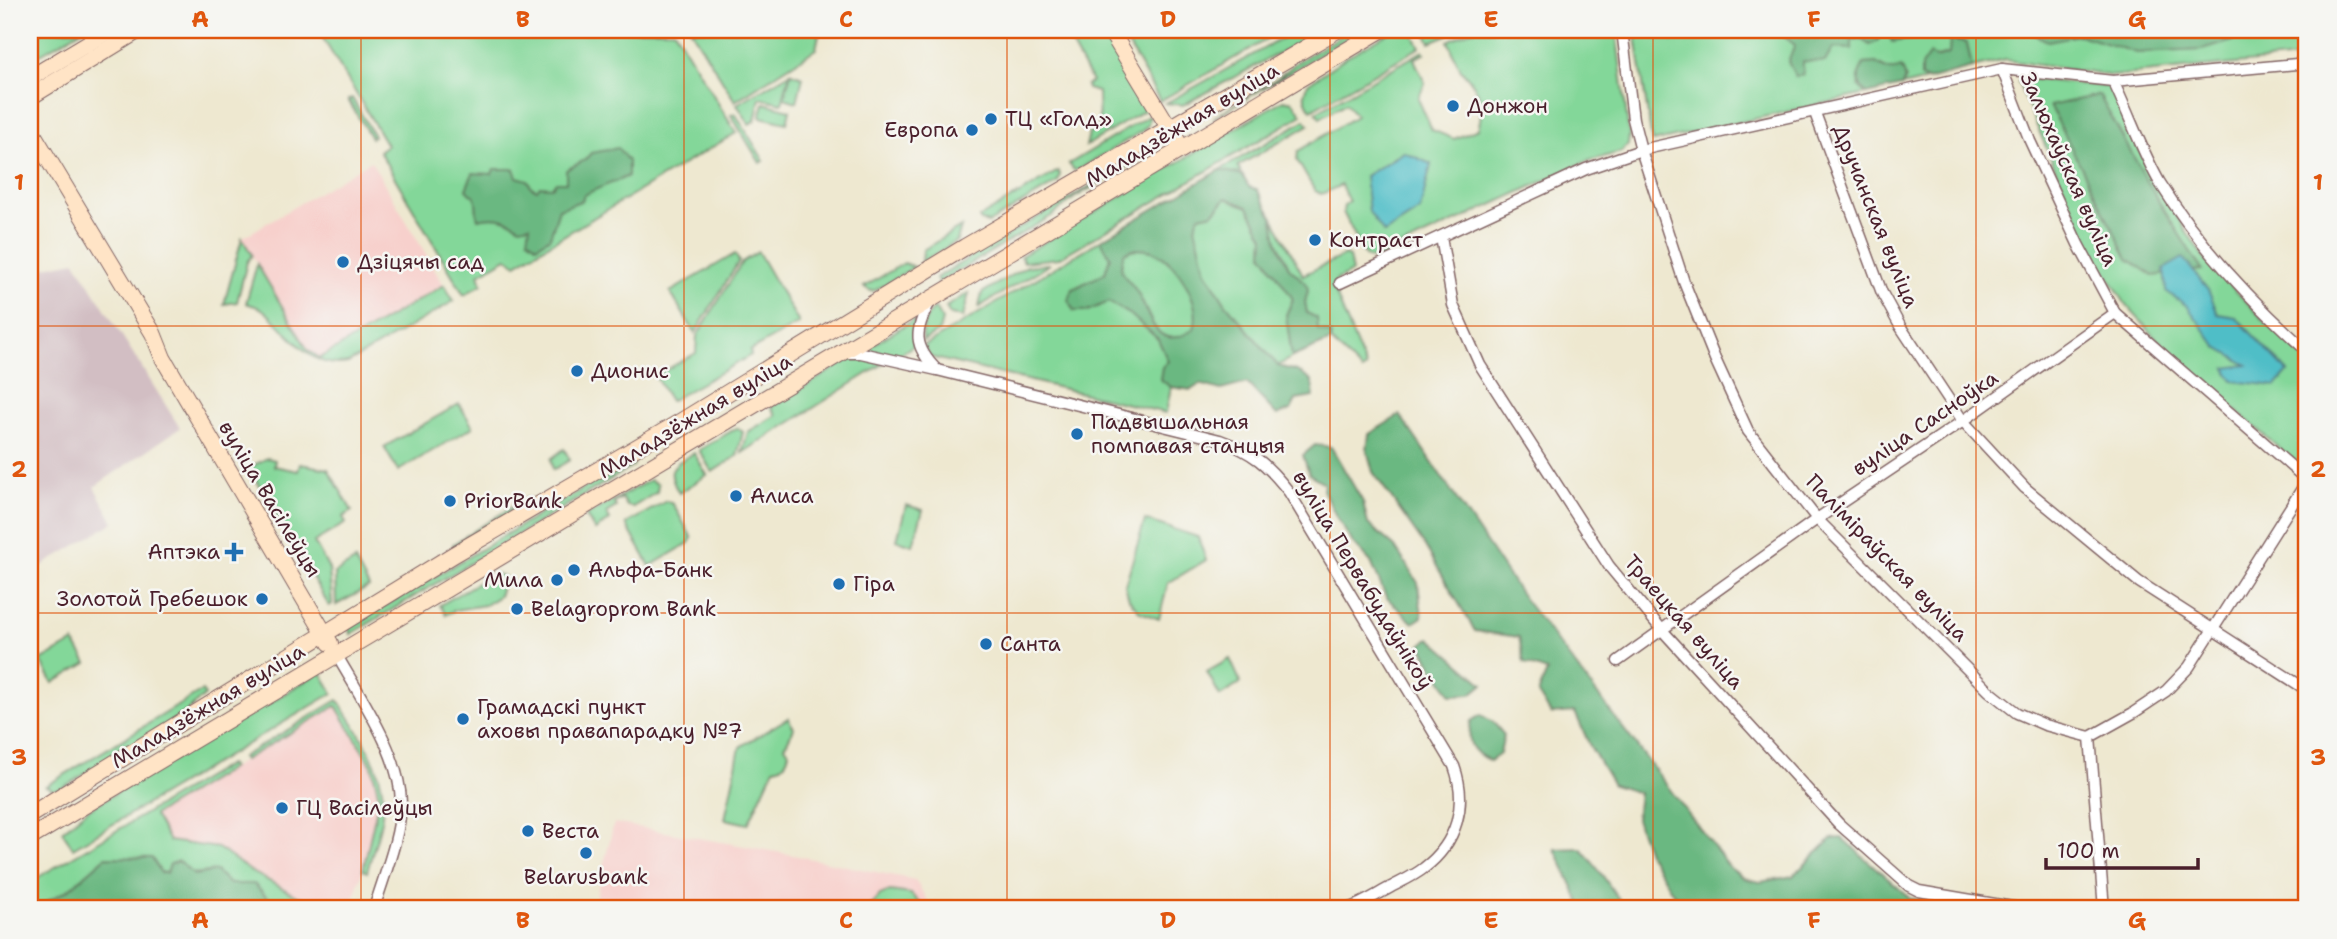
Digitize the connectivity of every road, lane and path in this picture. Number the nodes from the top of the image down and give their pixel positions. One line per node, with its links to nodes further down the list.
1 (110, 30): 9 (main road)
2 (139, 30): 11 (main road)
3 (1110, 30): 13 (main road)
4 (1337, 30): 13 (main road, Маладзёжная вуліца)
5 (1381, 30): 15 (main road, Маладзёжная вуліца)
6 (1622, 30): 16 (street, Паліміраўская вуліца)
7 (2307, 62): 10 (street)
8 (2003, 69): 10 (street); 12 (street, Залюхаўская вуліца); 20 (street, Залюхаўская вуліца)
9 (30, 78)
10 (2113, 81): 21 (street)
11 (30, 97)
12 (1815, 113): 16 (street, Залюхаўская вуліца); 24 (street, Дручанская вуліца)
13 (1169, 127): 15 (main road); 29 (main road, Маладзёжная вуліца)
14 (30, 129): 29 (main road, вуліца Васілеўцы)
15 (1182, 149): 19 (main road, Маладзёжная вуліца)
16 (1641, 150): 17 (street); 26 (street, Паліміраўская вуліца)
17 (1441, 237): 18 (street); 28 (street, Траецкая вуліца)
18 (1340, 283)
19 (931, 300): 22 (main road, Маладзёжная вуліца); 23 (street)
20 (2115, 313): 24 (street, вуліца Сасноўка); 25 (street, Залюхаўская вуліца)
21 (2307, 351)
22 (841, 353): 23 (street, вуліца Первабудаўнікоў); 30 (main road, Маладзёжная вуліца)
23 (937, 370): 39 (street, вуліца Первабудаўнікоў)
24 (1963, 421): 26 (street, вуліца Сасноўка); 27 (street, Дручанская вуліца)
25 (2307, 480): 27 (street)
26 (1817, 519): 28 (street, вуліца Сасноўка); 33 (street, Паліміраўская вуліца)
27 (2213, 629): 32 (street, Дручанская вуліца); 33 (street)
28 (1662, 630): 31 (street, вуліца Сасноўка); 40 (street, Траецкая вуліца)
29 (325, 634): 30 (main road, вуліца Васілеўцы); 34 (main road, Маладзёжная вуліца)
30 (336, 654): 36 (main road, Маладзёжная вуліца); 38 (street, вуліца Васілеўцы)
31 (1618, 661)
32 (2307, 690)
33 (2090, 737): 41 (street)
34 (51, 803): 35 (main road, Маладзёжная вуліца); 36 (main road)
35 (30, 815)
36 (61, 819): 37 (main road, Маладзёжная вуліца)
37 (30, 838)
38 (374, 909)
39 (1347, 909)
40 (2024, 909)
41 (2104, 909)
42 (2302, 909): 43 (street)
43 (2307, 909)

